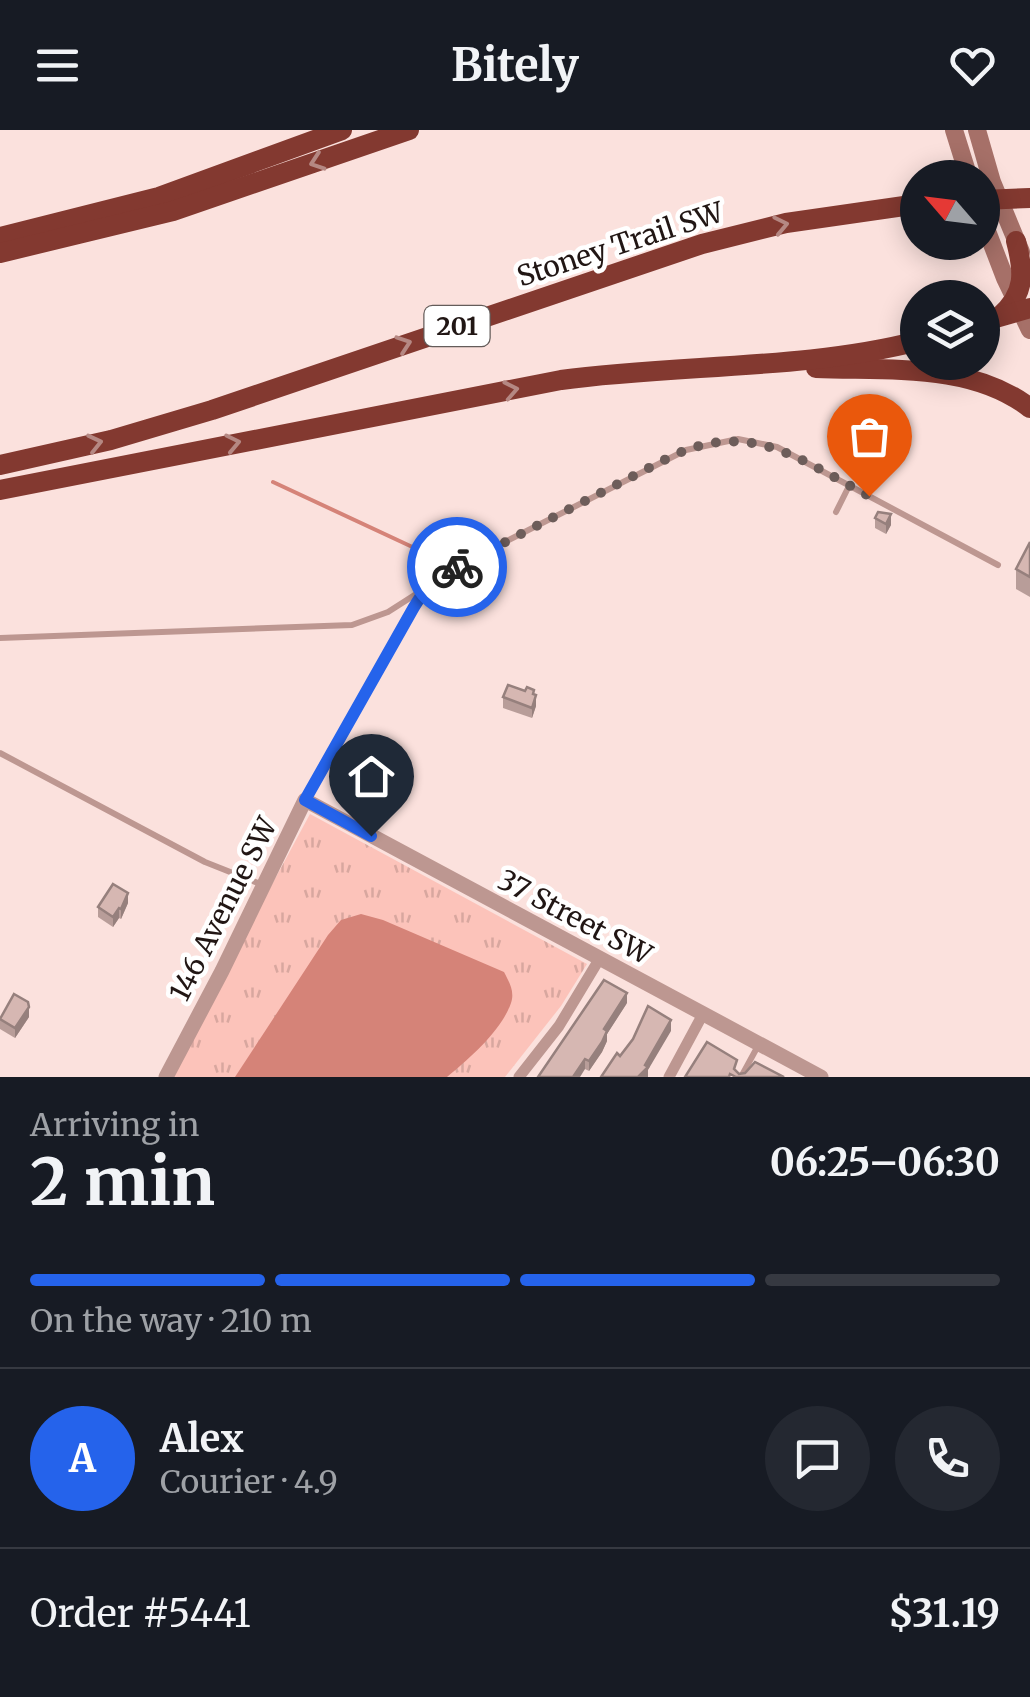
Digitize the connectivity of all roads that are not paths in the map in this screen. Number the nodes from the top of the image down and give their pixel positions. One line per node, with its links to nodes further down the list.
1 (342, 130): 9 (highway)
2 (409, 130): 11 (highway, one-way to 11)
3 (954, 130): 5 (main road)
4 (977, 130): 10 (main road)
5 (963, 160)
6 (1030, 198): 7 (highway)
7 (1000, 199)
8 (900, 207): 19 (highway, Stoney Trail SW / 201, one-way to 8)
9 (0, 237)
10 (1016, 241): 13 (main road); 14 (highway)
11 (0, 253)
12 (996, 260): 14 (main road)
13 (1030, 274)
14 (1010, 311): 15 (main road)
15 (1030, 330)
16 (900, 345): 17 (highway)
17 (744, 364): 18 (highway); 21 (highway, one-way to 17)
18 (1030, 408)
19 (0, 464)
20 (849, 486): 22 (lane, 146 Avenue SW); 23 (lane); 26 (lane, 146 Avenue SW)
21 (0, 490)
22 (889, 507): 24 (lane); 25 (lane, 146 Avenue SW)
23 (836, 512)
24 (883, 518)
25 (998, 565)
26 (426, 588): 27 (lane); 29 (lane, 146 Avenue SW)
27 (0, 638)
28 (0, 753): 30 (lane)
29 (305, 800): 30 (street, 146 Avenue SW); 31 (street, 37 Street SW)
30 (264, 885): 34 (street, 146 Avenue SW)
31 (600, 958): 32 (street, 37 Street SW); 35 (street)
32 (704, 1014): 33 (street, 37 Street SW); 36 (street)
33 (759, 1044): 37 (lane); 38 (street, 37 Street SW)
34 (166, 1077)
35 (519, 1077)
36 (669, 1077)
37 (742, 1077)
38 (821, 1077)

